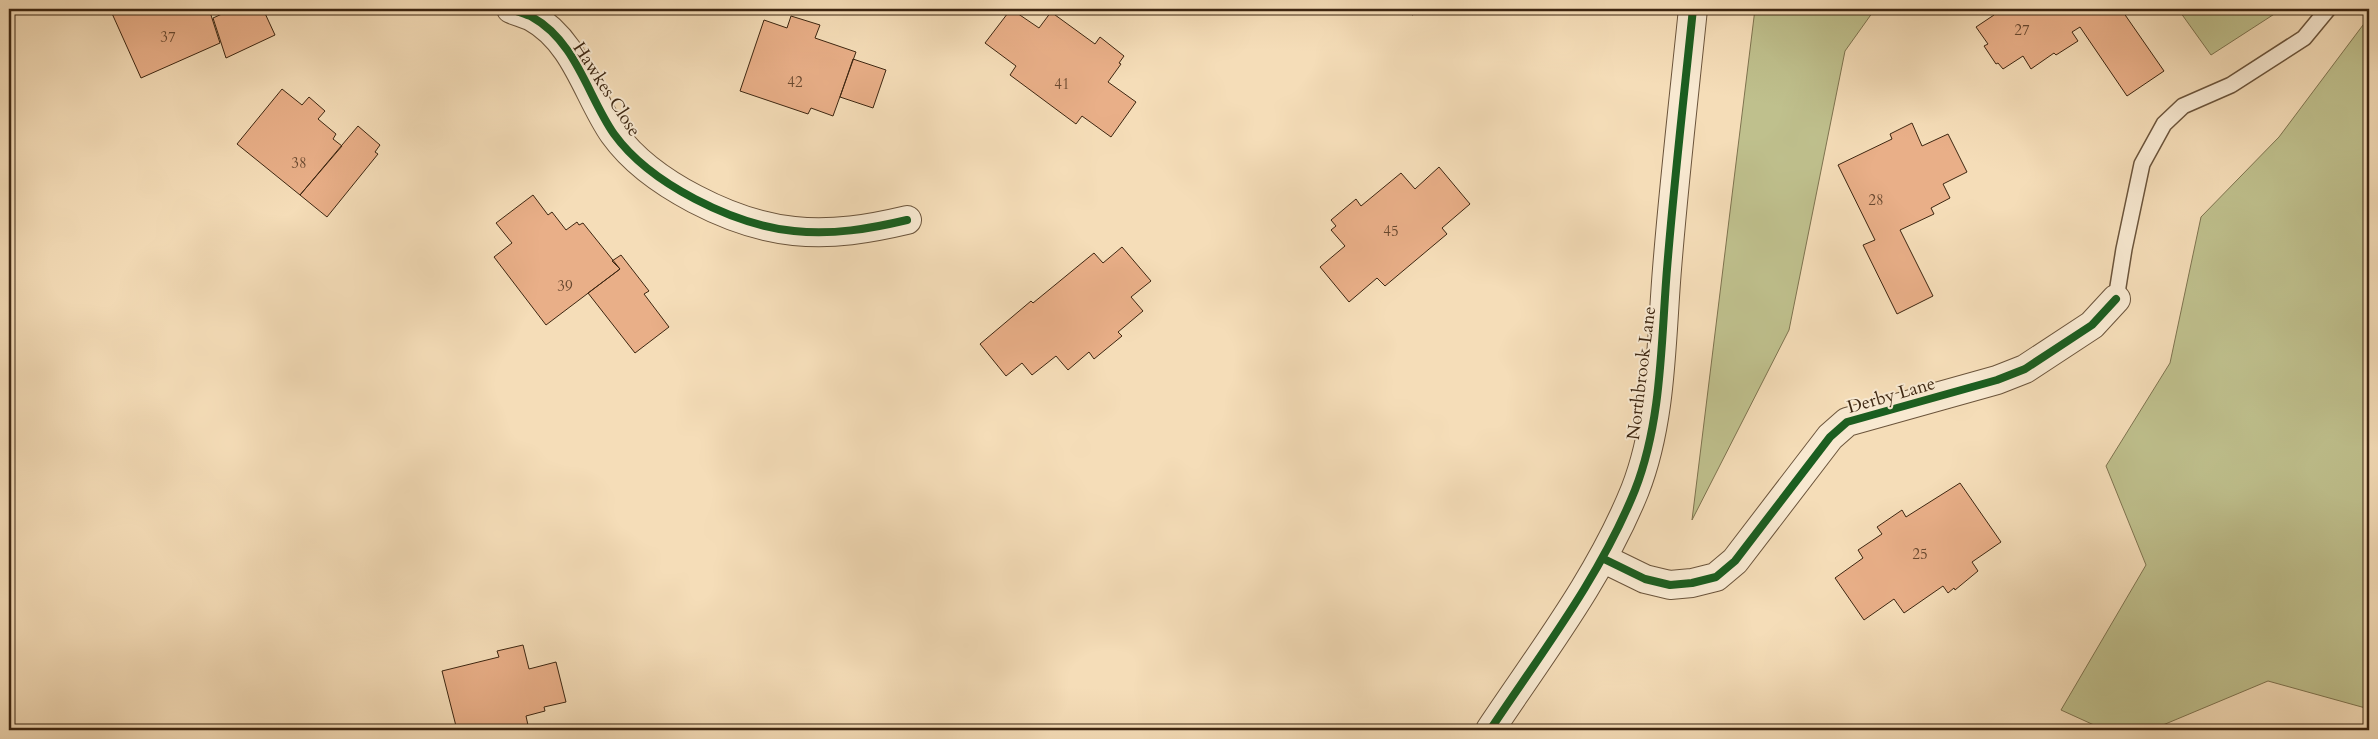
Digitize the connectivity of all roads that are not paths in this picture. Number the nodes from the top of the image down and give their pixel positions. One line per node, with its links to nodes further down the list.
1 (511, 9): 4 (street, Hawkes Close)
2 (1693, 9): 6 (street, Northbrook Lane)
3 (2328, 9): 5 (lane)
4 (907, 220)
5 (2116, 299): 6 (street, Derby Lane)
6 (1604, 559): 7 (street, Northbrook Lane)
7 (1490, 730)

